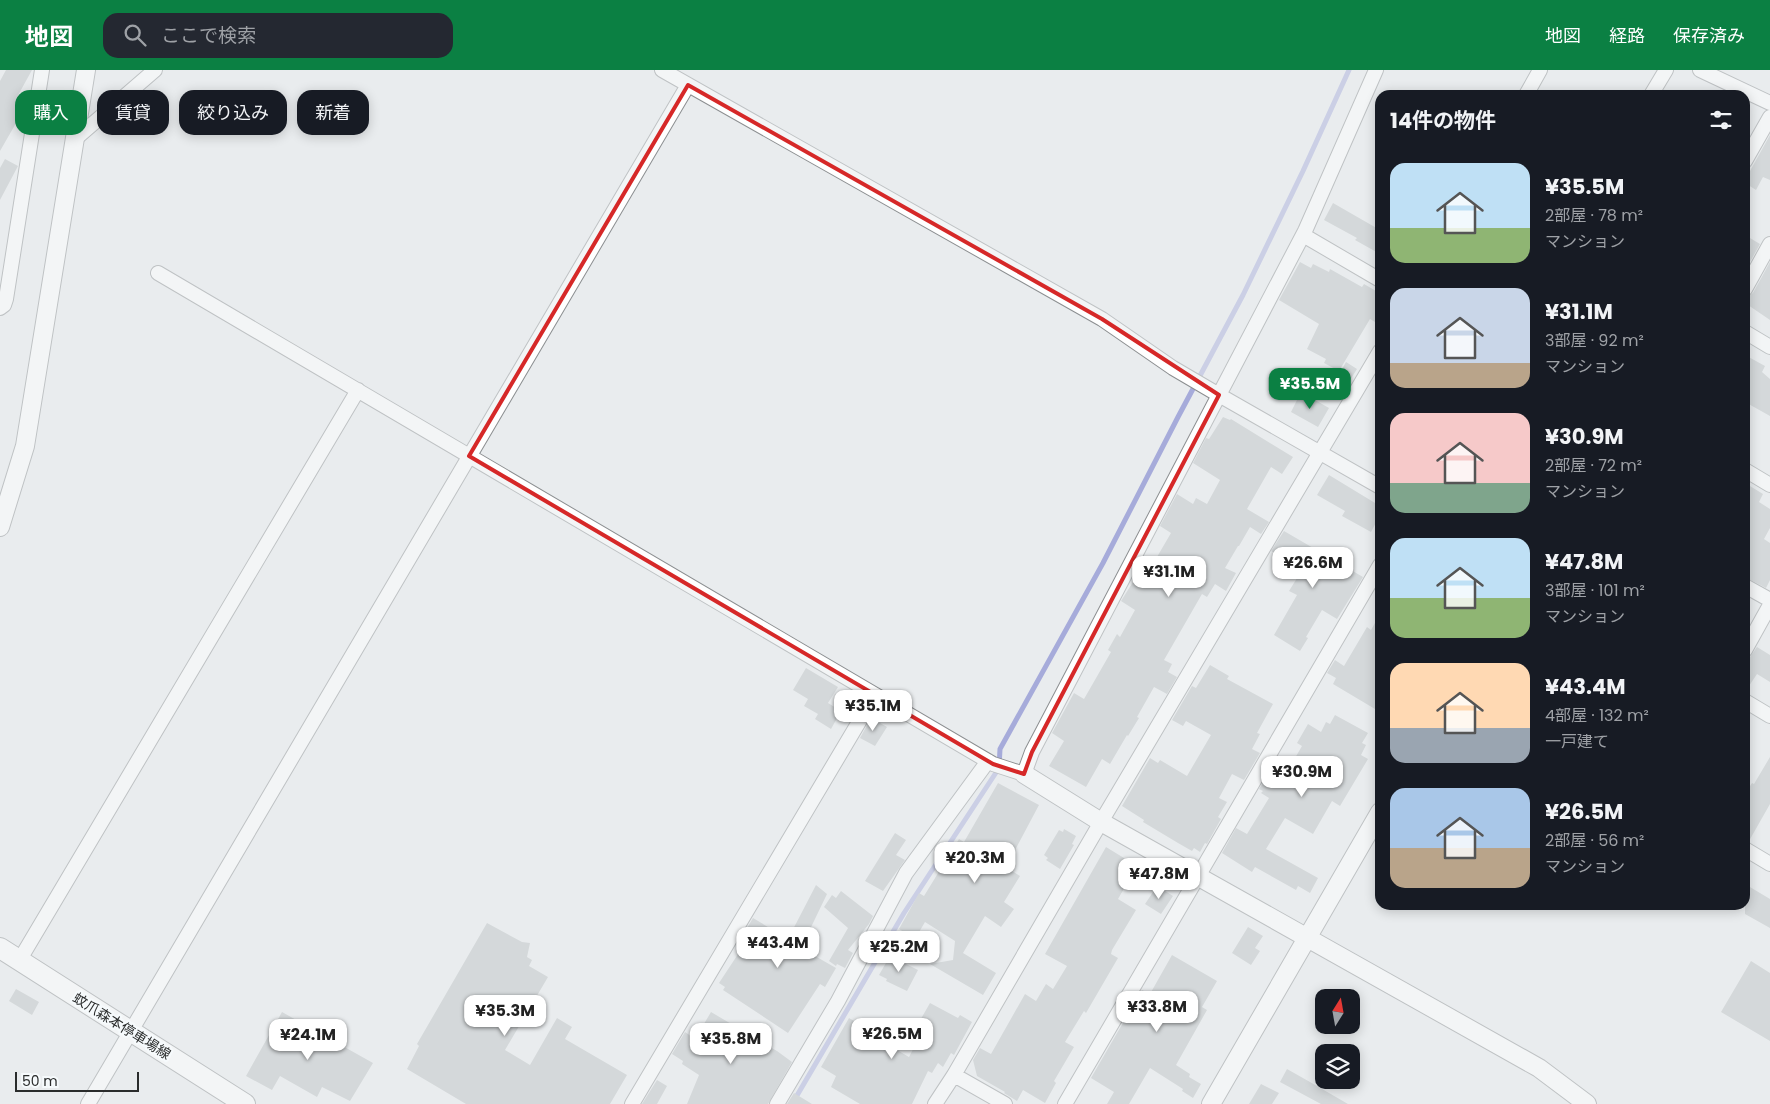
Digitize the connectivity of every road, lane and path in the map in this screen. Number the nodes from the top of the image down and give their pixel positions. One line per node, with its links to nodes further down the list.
1 (42, 70): 23 (street)
2 (86, 70): 16 (street)
3 (155, 70): 16 (street)
4 (662, 70): 9 (street)
5 (1376, 70): 18 (street)
6 (1540, 70): 10 (street)
7 (1666, 70): 11 (street)
8 (1700, 70): 12 (street)
9 (688, 85): 28 (street); 30 (street)
10 (1529, 90)
11 (1654, 90)
12 (1741, 90)
13 (1750, 94): 14 (street)
14 (1770, 104)
15 (1770, 117): 17 (street)
16 (74, 140): 34 (street)
17 (1750, 152)
18 (1303, 235): 21 (street); 28 (street)
19 (1770, 244): 22 (street)
20 (158, 273): 27 (street)
21 (1375, 277)
22 (1750, 280)
23 (0, 308)
24 (1750, 335): 25 (street)
25 (1770, 347)
26 (1375, 360): 29 (street)
27 (358, 390): 30 (street); 52 (street)
28 (1215, 392): 29 (street); 44 (street)
29 (1320, 453): 32 (street); 46 (street)
30 (469, 456): 40 (street); 53 (street)
31 (1750, 473): 33 (street)
32 (1375, 484)
33 (1770, 484)
34 (0, 527)
35 (1375, 574): 49 (street)
36 (1750, 589): 37 (street)
37 (1770, 600)
38 (1770, 605): 39 (street)
39 (1750, 641)
40 (875, 695): 43 (street); 57 (street)
41 (1750, 704): 42 (street)
42 (1770, 716)
43 (991, 763): 44 (street); 58 (street)
44 (1019, 772): 46 (street)
45 (1375, 821): 50 (street)
46 (1101, 822): 49 (street); 54 (street)
47 (1750, 852): 48 (street)
48 (1770, 864)
49 (1198, 877): 50 (street); 61 (street)
50 (1308, 939): 62 (street); 63 (street)
51 (0, 948): 52 (main road, 蚊爪森本停車場線)
52 (19, 961): 53 (main road, 蚊爪森本停車場線)
53 (130, 1032): 55 (street); 56 (main road, 蚊爪森本停車場線)
54 (954, 1075): 59 (street); 60 (street)
55 (88, 1104)
56 (245, 1104)
57 (632, 1104)
58 (776, 1104)
59 (935, 1104)
60 (1005, 1104)
61 (1065, 1104)
62 (1211, 1104)
63 (1587, 1104)

